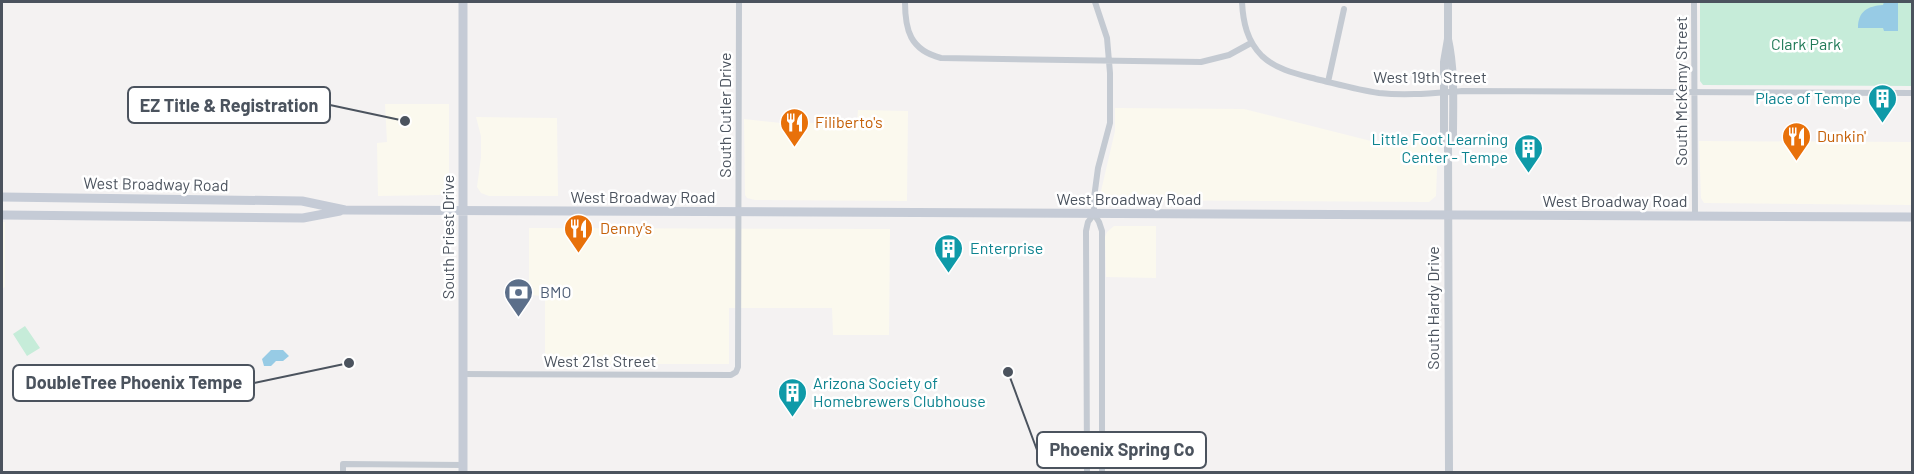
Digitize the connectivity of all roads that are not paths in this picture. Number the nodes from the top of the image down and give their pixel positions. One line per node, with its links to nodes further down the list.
1 (463, 2): 19 (main road, South Priest Drive)
2 (739, 2): 20 (street, South Cutler Drive)
3 (905, 2): 10 (street)
4 (1095, 2): 12 (street)
5 (1242, 2): 9 (street)
6 (1448, 2): 15 (street, South Hardy Drive)
7 (1694, 2): 14 (street, South McKemy Street)
8 (1344, 9): 13 (street)
9 (1251, 43): 12 (street); 13 (street, West 19th Street)
10 (918, 46): 11 (street); 12 (street)
11 (911, 53)
12 (1110, 61): 21 (street)
13 (1328, 82): 15 (street, West 19th Street)
14 (1694, 92): 15 (street, West 19th Street); 16 (street, West 19th Street); 24 (street, South McKemy Street)
15 (1449, 93): 23 (street, South Hardy Drive)
16 (1912, 93)
17 (2, 197): 18 (main road, West Broadway Road)
18 (345, 210): 19 (main road, West Broadway Road); 22 (main road, West Broadway Road)
19 (463, 210): 20 (main road, West Broadway Road); 27 (main road, South Priest Drive)
20 (739, 212): 21 (main road, West Broadway Road); 26 (street, South Cutler Drive)
21 (1094, 214): 23 (main road, West Broadway Road); 30 (street); 31 (street)
22 (2, 215)
23 (1448, 215): 24 (main road, West Broadway Road); 32 (street, South Hardy Drive)
24 (1695, 216): 25 (main road, West Broadway Road)
25 (1912, 217)
26 (736, 372): 27 (street, West 21st Street)
27 (463, 374): 28 (main road, South Priest Drive)
28 (463, 469): 29 (street)
29 (343, 472)
30 (1087, 472)
31 (1102, 472)
32 (1449, 472)

